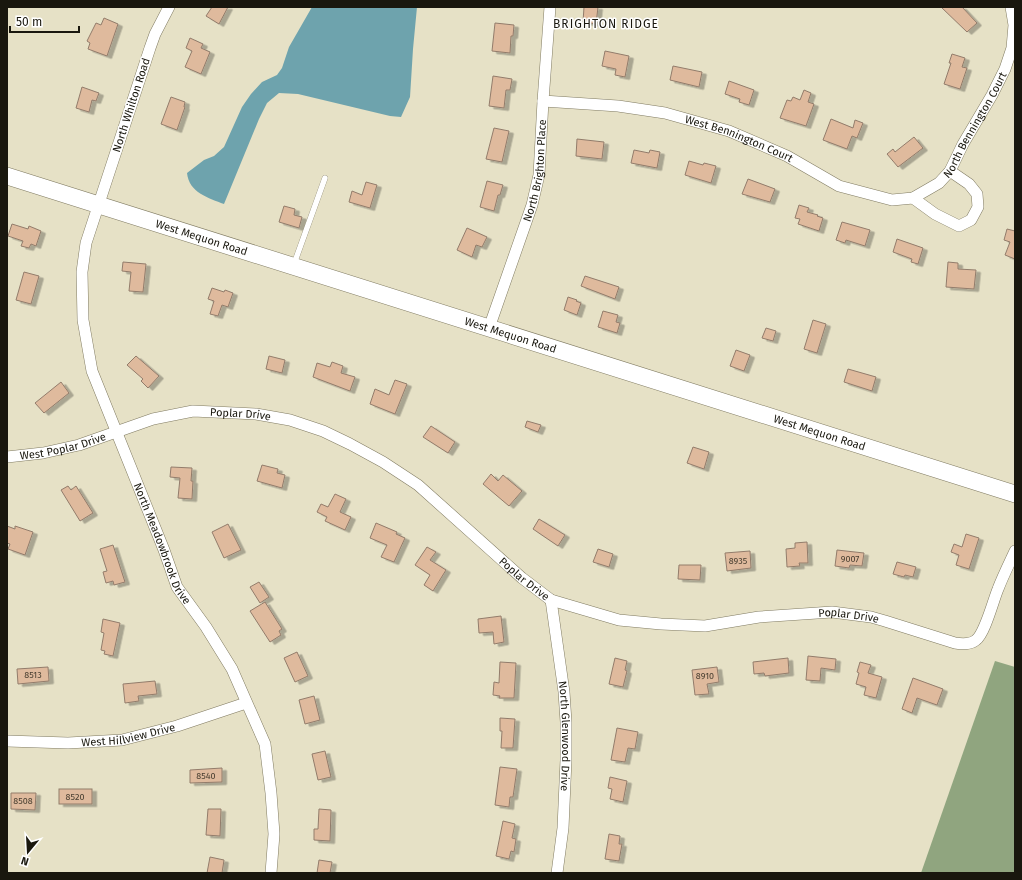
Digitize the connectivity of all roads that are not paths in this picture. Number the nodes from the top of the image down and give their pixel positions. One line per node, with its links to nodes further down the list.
1 (169, 7): 11 (street, North Whilton Road)
2 (550, 7): 5 (street, North Brighton Place)
3 (1011, 7): 4 (street, North Bennington Court)
4 (1015, 25): 6 (street, North Bennington Court)
5 (543, 101): 10 (street, West Bennington Court); 13 (street, North Brighton Place)
6 (950, 171): 9 (street, North Bennington Court); 10 (street)
7 (7, 176): 11 (main road, West Mequon Road)
8 (325, 178): 12 (lane)
9 (926, 191): 10 (street, West Bennington Court)
10 (913, 198)
11 (98, 205): 12 (main road, West Mequon Road); 14 (street, North Meadowbrook Drive)
12 (293, 266): 13 (main road, West Mequon Road)
13 (489, 328): 16 (main road, West Mequon Road)
14 (117, 431): 15 (street, West Poplar Drive); 18 (street, Poplar Drive); 19 (street, North Meadowbrook Drive)
15 (7, 457)
16 (1015, 494)
17 (1015, 551): 18 (street, Poplar Drive)
18 (551, 600): 22 (street, North Glenwood Drive)
19 (246, 703): 20 (street, West Hillview Drive); 21 (street, North Meadowbrook Drive)
20 (7, 741)
21 (271, 873)
22 (557, 873)

